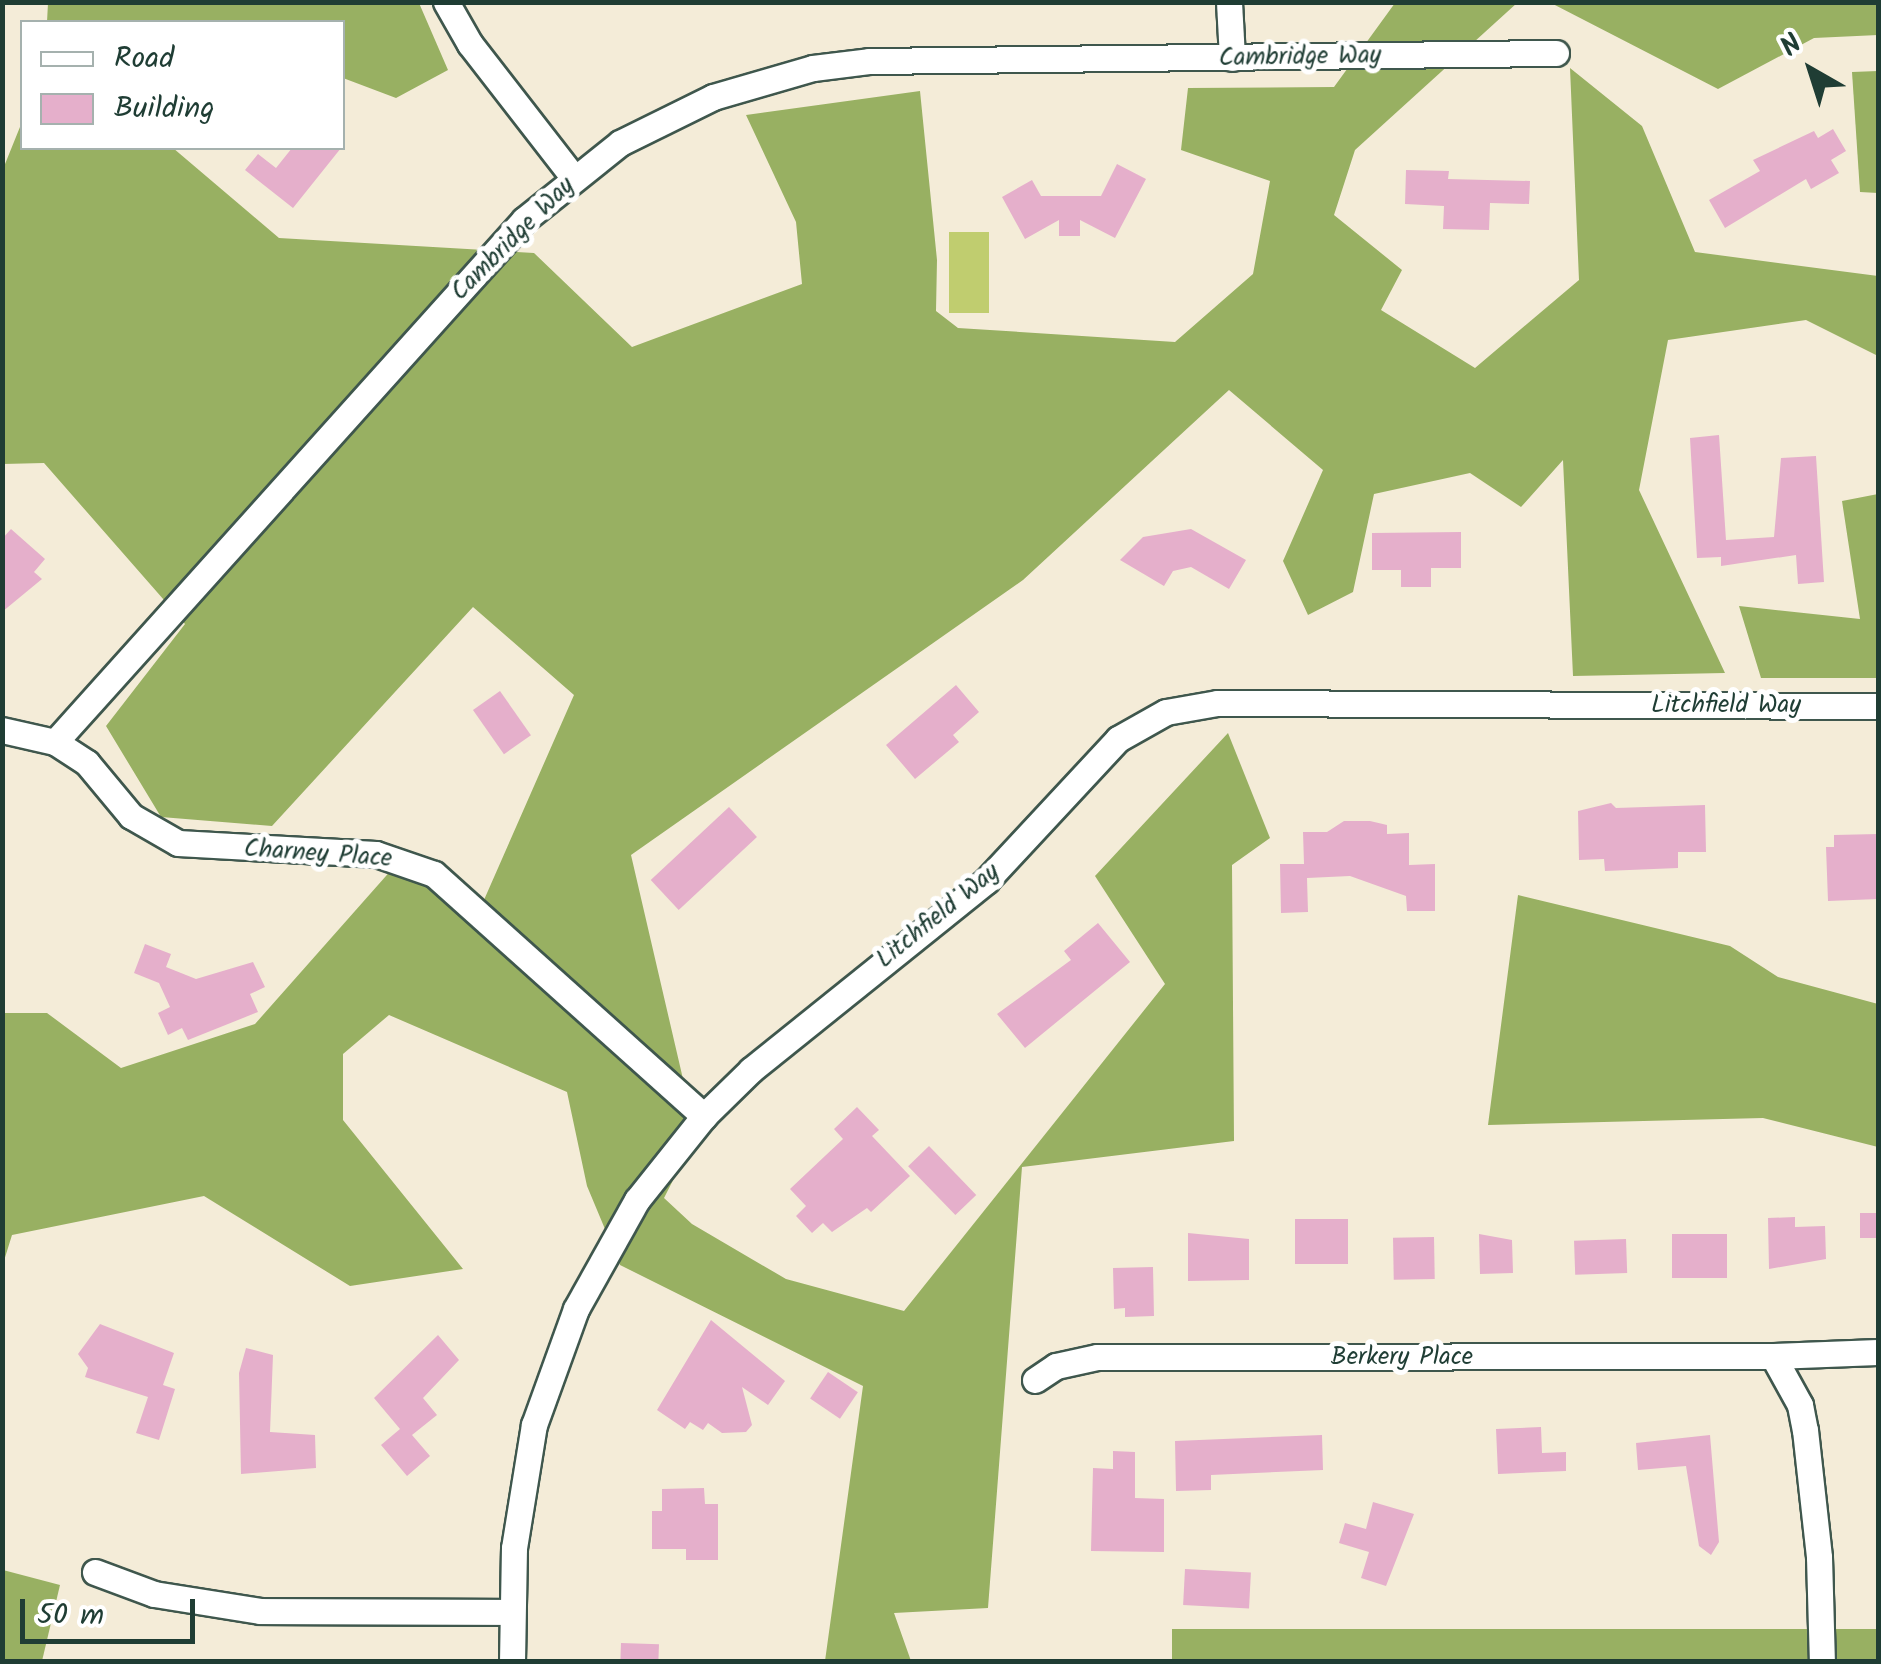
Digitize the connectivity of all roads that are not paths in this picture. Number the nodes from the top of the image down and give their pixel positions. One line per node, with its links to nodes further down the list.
1 (446, 2): 5 (street)
2 (1229, 2): 4 (street)
3 (1556, 53): 4 (street, Cambridge Way)
4 (1232, 58): 5 (street, Cambridge Way)
5 (573, 177): 8 (street, Cambridge Way)
6 (1878, 706): 9 (street, Litchfield Way)
7 (2, 730): 8 (street)
8 (56, 742): 9 (street, Charney Place)
9 (704, 1116): 14 (street, Litchfield Way)
10 (1878, 1352): 11 (street, Berkery Place)
11 (1773, 1356): 12 (street, Berkery Place); 16 (street)
12 (1035, 1380)
13 (95, 1572): 14 (street)
14 (512, 1612): 15 (street, Litchfield Way)
15 (512, 1662)
16 (1822, 1662)

